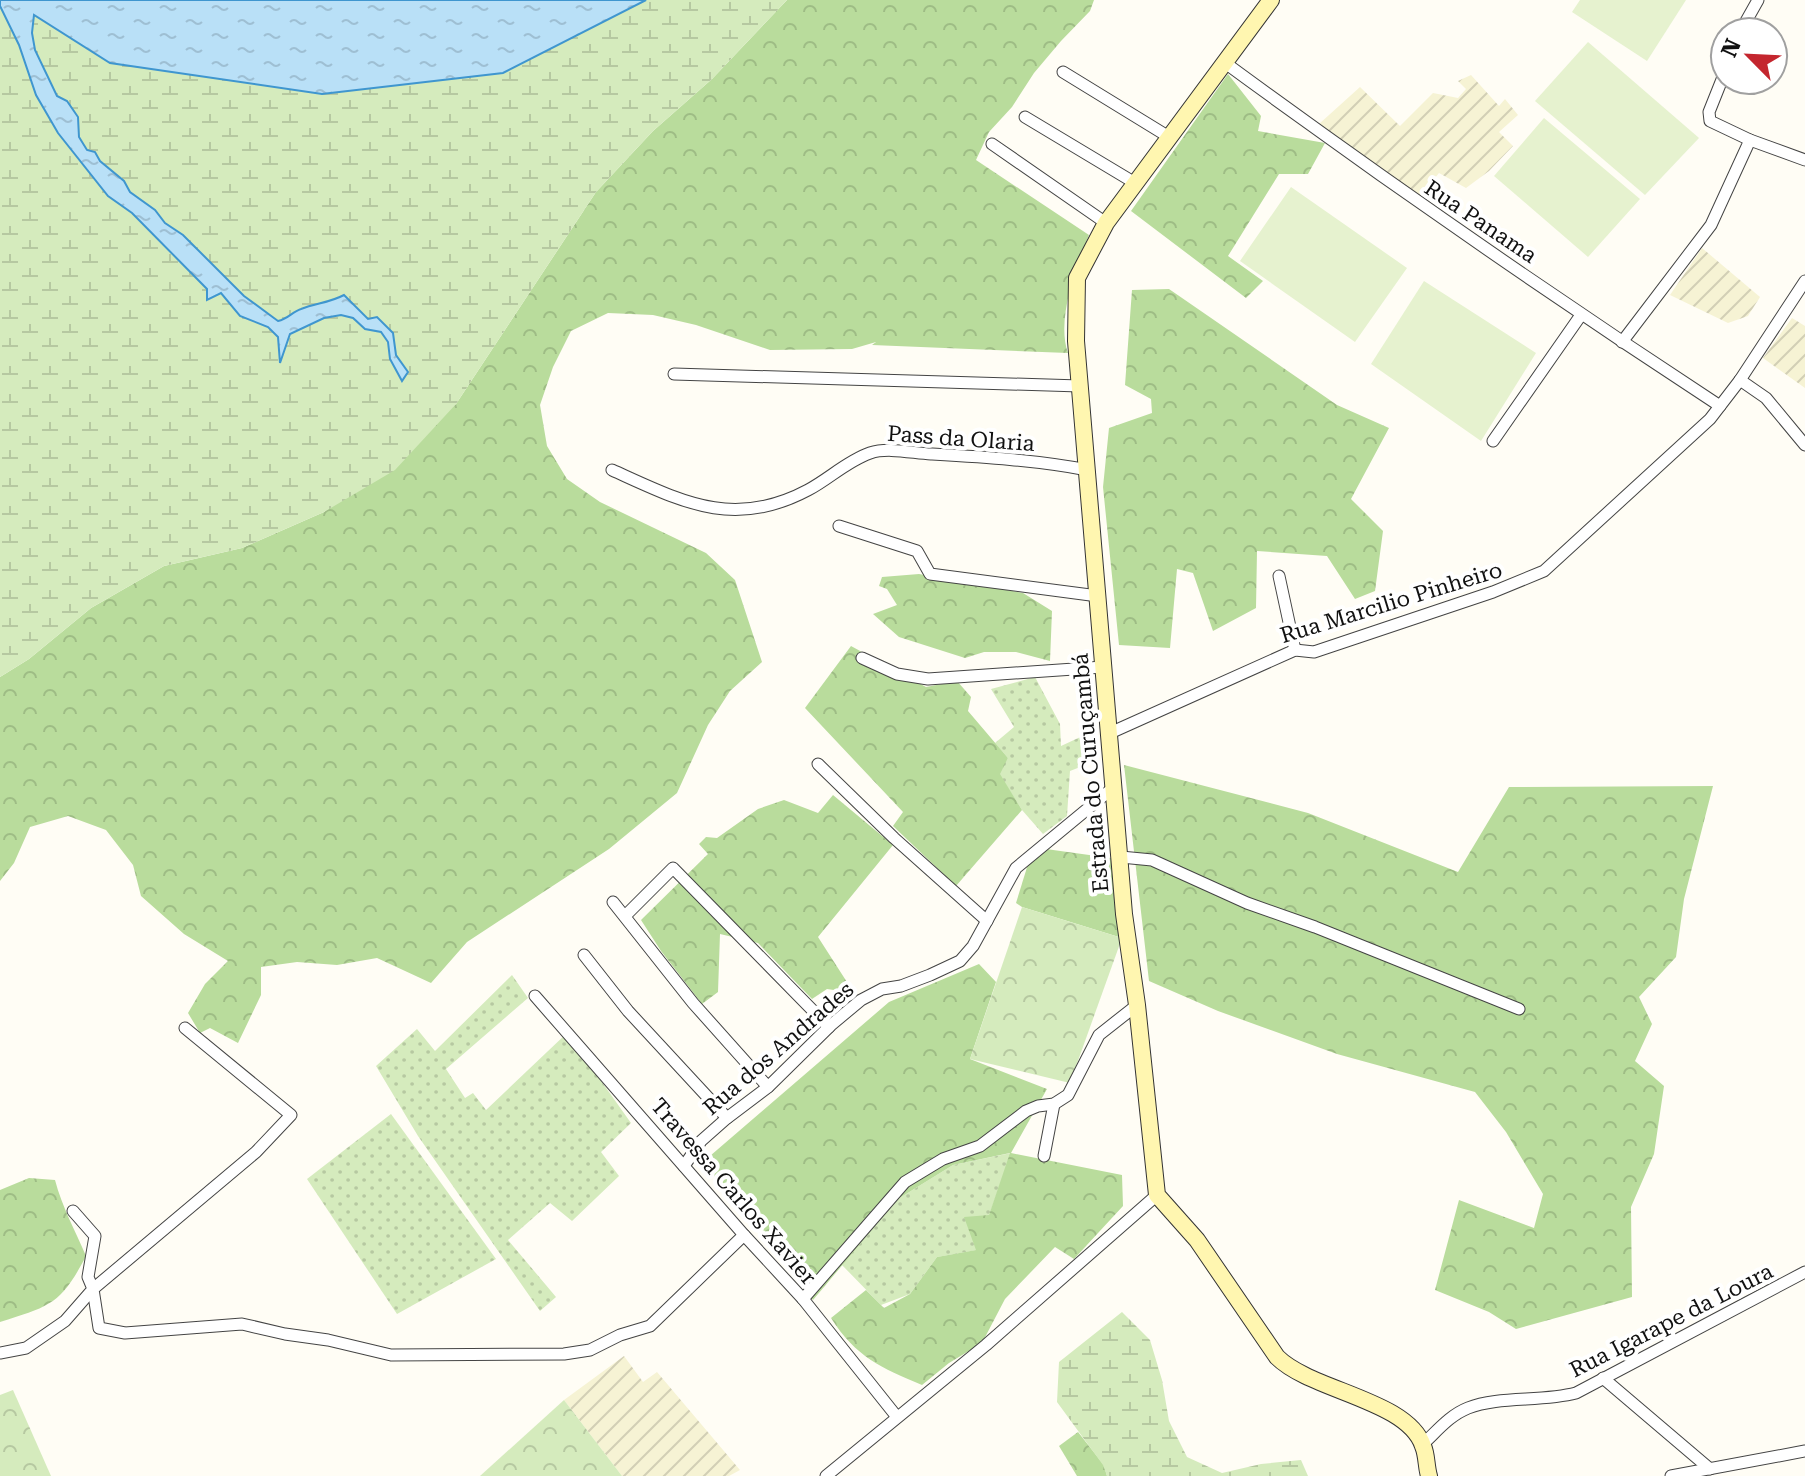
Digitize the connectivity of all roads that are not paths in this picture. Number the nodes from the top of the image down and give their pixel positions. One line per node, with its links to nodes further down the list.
1 (1271, 0): 2 (street, Estrada do Curuçambá)
2 (1224, 62): 6 (street, Estrada do Curuçambá); 13 (street, Rua Panama)
3 (1063, 72): 6 (street)
4 (1715, 96): 7 (street)
5 (1025, 117): 10 (street)
6 (1169, 137): 10 (street, Estrada do Curuçambá)
7 (1750, 140): 9 (street); 14 (street)
8 (992, 144): 11 (street)
9 (1805, 160)
10 (1135, 183): 11 (street, Estrada do Curuçambá)
11 (1106, 223): 17 (street, Estrada do Curuçambá)
12 (1805, 281): 16 (street, Rua Marcilio Pinheiro)
13 (1581, 315): 14 (street, Rua Panama); 19 (street)
14 (1622, 342): 18 (street, Rua Panama)
15 (674, 374): 17 (street)
16 (1740, 380): 18 (street, Rua Marcilio Pinheiro); 20 (street)
17 (1080, 386): 22 (street, Estrada do Curuçambá)
18 (1720, 406): 26 (street, Rua Marcilio Pinheiro)
19 (1493, 441)
20 (1805, 445)
21 (612, 470): 22 (street, Pass da Olaria)
22 (1088, 470): 25 (street, Estrada do Curuçambá)
23 (839, 526): 25 (street)
24 (1279, 576): 26 (street)
25 (1098, 596): 28 (street, Estrada do Curuçambá)
26 (1295, 650): 29 (street, Rua Marcilio Pinheiro)
27 (862, 658): 28 (street)
28 (1103, 667): 29 (street, Estrada do Curuçambá)
29 (1110, 733): 31 (street, Estrada do Curuçambá)
30 (818, 764): 35 (street)
31 (1114, 787): 32 (street, Estrada do Curuçambá); 35 (street, Rua dos Andrades)
32 (1121, 857): 38 (street, Estrada do Curuçambá); 39 (street)
33 (613, 902): 34 (street)
34 (625, 916): 40 (street); 42 (street)
35 (987, 921): 40 (street, Rua dos Andrades)
36 (584, 955): 44 (street)
37 (535, 996): 46 (street, Travessa Carlos Xavier)
38 (1137, 1005): 43 (street); 47 (street, Estrada do Curuçambá)
39 (1519, 1009)
40 (829, 1027): 42 (street, Rua dos Andrades)
41 (185, 1028): 51 (street)
42 (768, 1087): 44 (street, Rua dos Andrades)
43 (1054, 1104): 45 (street); 52 (street)
44 (727, 1118): 46 (street, Rua dos Andrades)
45 (1044, 1156)
46 (684, 1166): 49 (street, Travessa Carlos Xavier)
47 (1157, 1195): 55 (street); 56 (street)
48 (73, 1211): 51 (street)
49 (744, 1235): 51 (street); 52 (street, Travessa Carlos Xavier)
50 (1805, 1272): 54 (street, Rua Igarape da Loura)
51 (93, 1289): 53 (street)
52 (803, 1299): 55 (street, Travessa Carlos Xavier)
53 (0, 1353)
54 (1603, 1378): 56 (street, Rua Igarape da Loura); 58 (street)
55 (897, 1417): 60 (street)
56 (1423, 1444): 59 (street)
57 (1805, 1451): 58 (street)
58 (1710, 1469): 61 (street)
59 (1427, 1475)
60 (826, 1476)
61 (1671, 1476)

